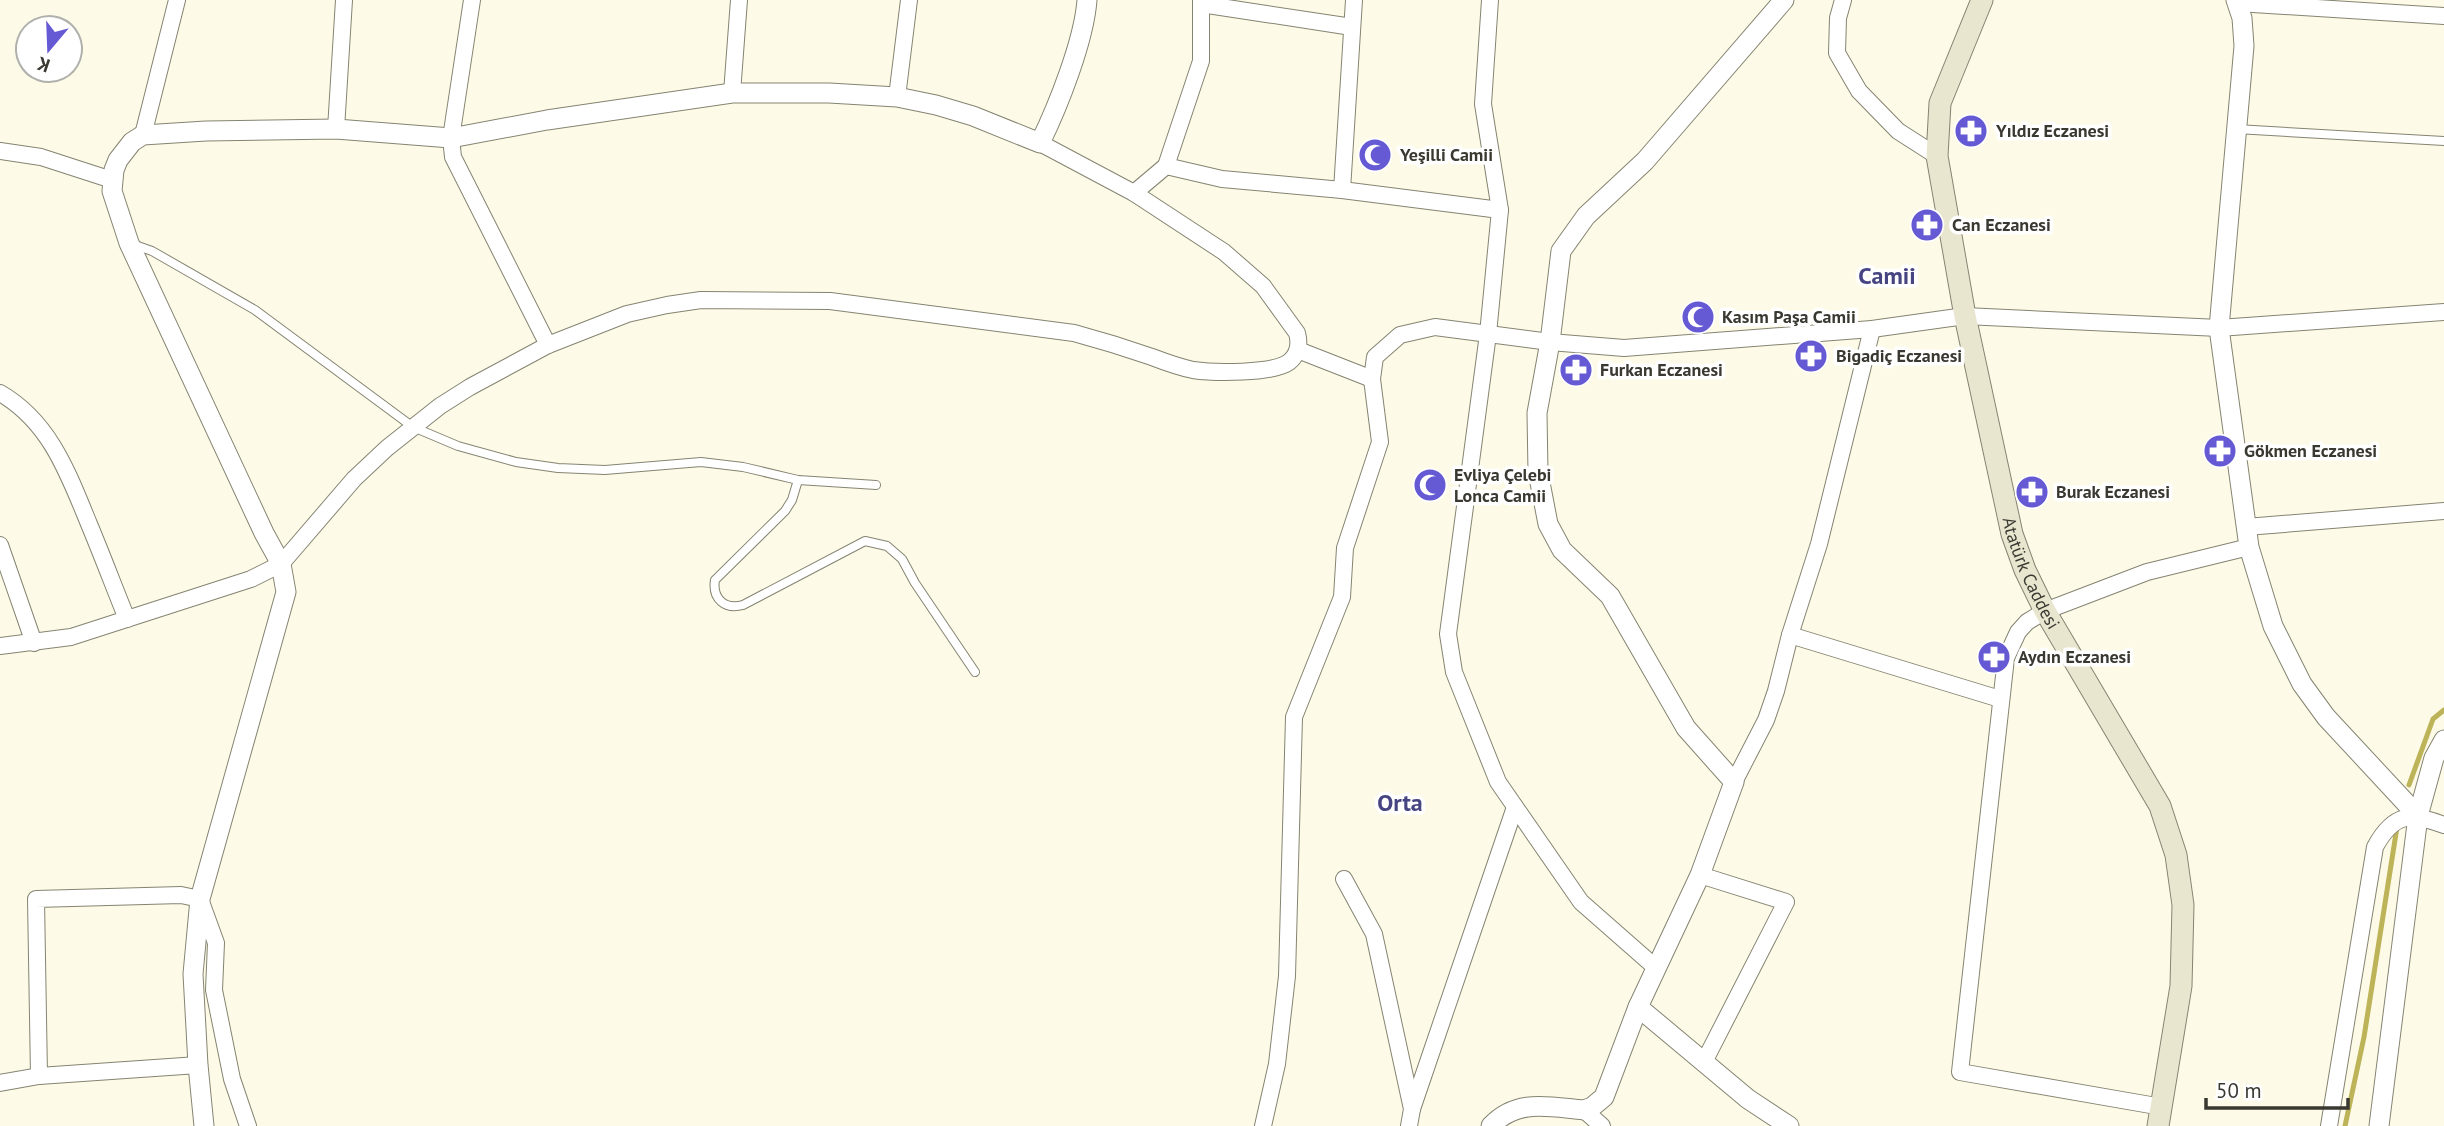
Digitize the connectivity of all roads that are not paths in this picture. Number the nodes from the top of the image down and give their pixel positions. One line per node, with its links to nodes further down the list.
1 (177, 0): 20 (street)
2 (344, 0): 18 (street)
3 (471, 0): 21 (street)
4 (739, 0): 16 (street)
5 (909, 0): 17 (street)
6 (1087, 0): 23 (street)
7 (1354, 0): 15 (street)
8 (1490, 0): 30 (street)
9 (1784, 0): 37 (street)
10 (1843, 0): 25 (street)
11 (1982, 0): 25 (main road, Atatürk Caddesi)
12 (2236, 1): 14 (street); 19 (street)
13 (1201, 2): 15 (street); 26 (street)
14 (2444, 16)
15 (1352, 27): 28 (street)
16 (732, 93): 17 (street); 21 (street)
17 (897, 97): 23 (street)
18 (336, 129): 20 (street); 21 (street)
19 (2236, 129): 22 (lane); 34 (street)
20 (143, 135): 27 (street)
21 (451, 138): 38 (street)
22 (2444, 141)
23 (1040, 143): 29 (street)
24 (0, 151): 27 (street)
25 (1937, 156): 33 (main road, Atatürk Caddesi)
26 (1166, 166): 28 (street); 29 (street)
27 (113, 180): 31 (street)
28 (1342, 190): 30 (street)
29 (1134, 192): 39 (street)
30 (1500, 210): 36 (street)
31 (129, 243): 42 (lane); 48 (street)
32 (2444, 312): 34 (street)
33 (1965, 316): 34 (street); 35 (street); 49 (main road, Atatürk Caddesi)
34 (2219, 328): 46 (street)
35 (1872, 329): 37 (street); 51 (street)
36 (1488, 334): 37 (street); 40 (street); 58 (street)
37 (1550, 342): 57 (street)
38 (548, 345): 39 (street); 42 (street)
39 (1298, 349): 40 (street)
40 (1372, 379): 75 (street)
41 (0, 393): 50 (street)
42 (412, 427): 43 (lane); 48 (street)
43 (798, 480): 44 (lane); 54 (lane)
44 (876, 485)
45 (2444, 511): 46 (street)
46 (2247, 537): 49 (street); 59 (street)
47 (0, 545): 52 (street)
48 (281, 564): 50 (street); 63 (street)
49 (2045, 611): 55 (street); 72 (main road, Atatürk Caddesi)
50 (127, 618): 52 (street)
51 (1790, 635): 55 (street); 57 (street)
52 (34, 643): 53 (street)
53 (0, 646)
54 (975, 673)
55 (2000, 699): 72 (street)
56 (2444, 740): 59 (street)
57 (1734, 782): 61 (street)
58 (1515, 807): 64 (street); 70 (street)
59 (2418, 816): 60 (street); 80 (street); 81 (street)
60 (2444, 825)
61 (1700, 875): 64 (street); 66 (street)
62 (1343, 879): 70 (street)
63 (200, 899): 67 (street); 68 (street); 74 (street)
64 (1655, 967): 65 (street)
65 (1638, 1007): 66 (street); 71 (street)
66 (1704, 1062): 79 (street)
67 (198, 1065): 68 (street); 73 (street)
68 (39, 1076): 69 (street)
69 (0, 1083)
70 (1412, 1109): 76 (street)
71 (1584, 1110): 77 (street); 78 (street)
72 (2160, 1116)
73 (204, 1126)
74 (248, 1126)
75 (1263, 1126)
76 (1409, 1126)
77 (1491, 1126)
78 (1602, 1126)
79 (1789, 1126)
80 (2329, 1126)
81 (2379, 1126)

